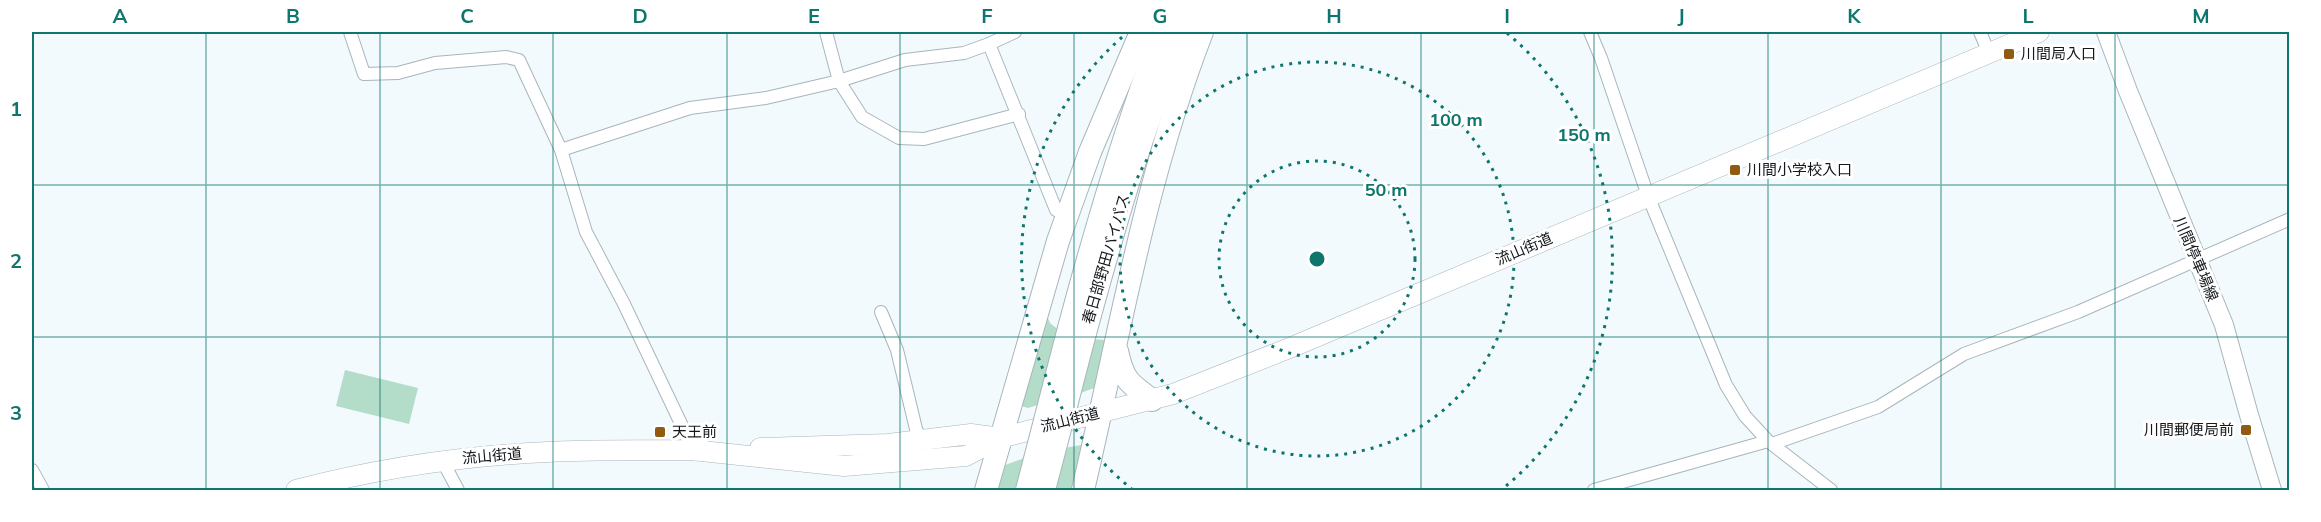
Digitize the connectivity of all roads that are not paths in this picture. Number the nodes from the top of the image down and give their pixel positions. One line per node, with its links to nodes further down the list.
1 (350, 32): 16 (street)
2 (826, 32): 14 (street)
3 (1015, 32): 12 (street)
4 (1141, 32): 18 (highway)
5 (1162, 32): 22 (highway, 春日部野田バイパス)
6 (1183, 32): 22 (highway, 春日部野田バイパス)
7 (1202, 32): 23 (highway)
8 (1590, 32): 17 (street)
9 (1980, 32): 13 (street)
10 (2039, 32): 13 (main road, 流山街道)
11 (2106, 32): 20 (main road, 川間停車場線)
12 (989, 45): 14 (street); 15 (street)
13 (1989, 53): 17 (main road, 流山街道)
14 (839, 81): 15 (street); 16 (street)
15 (1019, 114): 18 (street)
16 (561, 150): 29 (street)
17 (1648, 196): 24 (main road, 流山街道); 28 (street)
18 (1068, 214): 26 (highway)
19 (2289, 219): 20 (street)
20 (2196, 259): 28 (street); 41 (main road, 川間停車場線)
21 (881, 312): 27 (street)
22 (1077, 331): 36 (highway, 春日部野田バイパス, bridge); 37 (highway, 春日部野田バイパス, bridge)
23 (1116, 346): 24 (highway); 25 (highway)
24 (1152, 400): 25 (main road, 流山街道)
25 (1101, 412): 26 (main road, 流山街道); 38 (highway)
26 (1000, 438): 27 (main road, 流山街道); 29 (main road, 流山街道); 35 (highway)
27 (921, 441): 29 (main road, 流山街道)
28 (1770, 442): 39 (street); 40 (street)
29 (692, 450): 30 (main road, 流山街道)
30 (442, 460): 33 (main road, 流山街道); 34 (street)
31 (32, 470): 32 (street)
32 (43, 490)
33 (296, 490)
34 (458, 490)
35 (986, 490)
36 (1026, 490)
37 (1044, 490)
38 (1083, 490)
39 (1594, 490)
40 (1831, 490)
41 (2272, 490)

